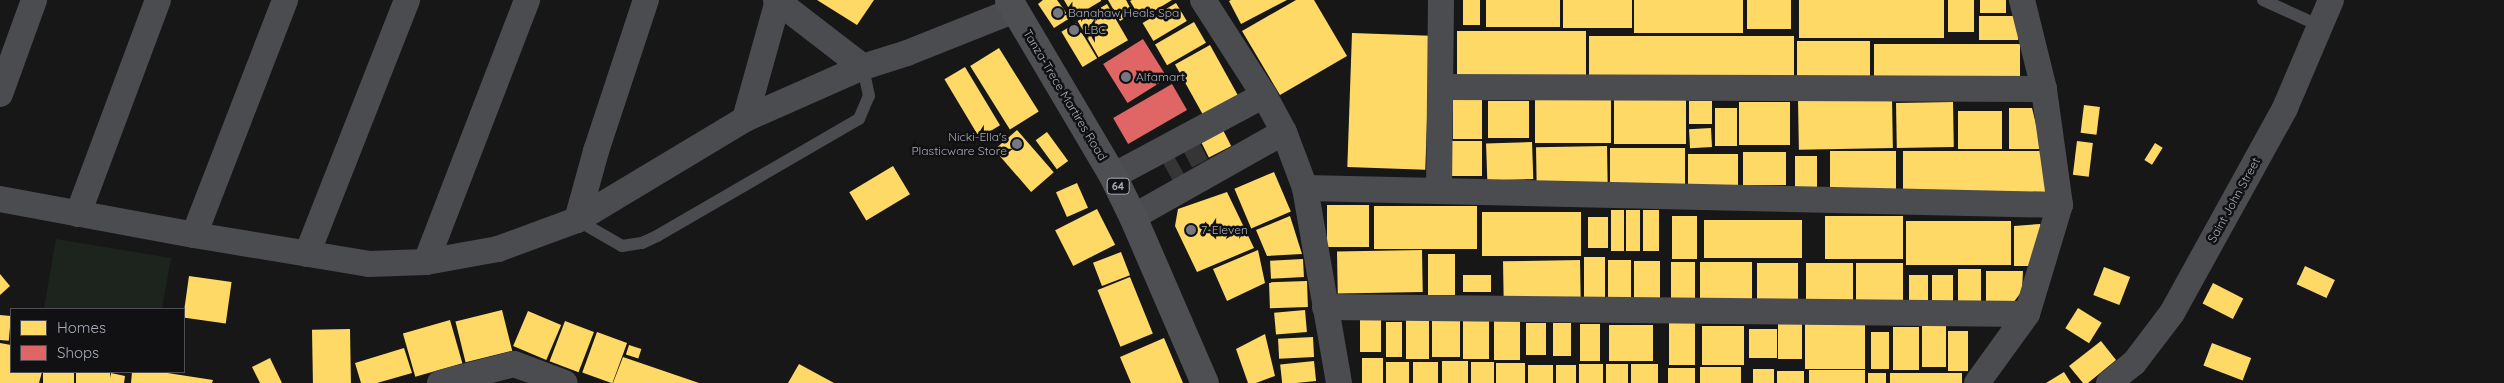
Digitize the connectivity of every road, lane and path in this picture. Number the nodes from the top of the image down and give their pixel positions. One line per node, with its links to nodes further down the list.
1 (34, 0): 18 (street)
2 (158, 0): 27 (street)
3 (285, 0): 30 (street)
4 (407, 0): 31 (street)
5 (527, 0): 32 (street)
6 (646, 0): 29 (street)
7 (1203, 0): 19 (street)
8 (1441, 0): 16 (street)
9 (2022, 0): 17 (street)
10 (2263, 0): 14 (lane)
11 (2331, 0): 14 (street, Saint John Street)
12 (778, 1): 15 (street); 20 (street)
13 (1012, 5): 15 (street); 22 (main road, Tanza-Trece Martires Road / 64)
14 (2320, 26): 41 (street, Saint John Street)
15 (864, 66): 20 (street); 29 (lane)
16 (1441, 88): 17 (street); 24 (street)
17 (2044, 89): 26 (street)
18 (0, 94)
19 (1264, 95): 21 (street); 22 (street)
20 (744, 119): 29 (street)
21 (1284, 132): 23 (street); 28 (street)
22 (1113, 176): 28 (main road, Tanza-Trece Martires Road / 64)
23 (1305, 188): 24 (street); 33 (street)
24 (1439, 190): 26 (street)
25 (0, 199): 27 (street)
26 (2060, 205): 34 (street)
27 (78, 214): 30 (street)
28 (1134, 217): 38 (main road, Tanza-Trece Martires Road / 64)
29 (577, 220): 32 (street)
30 (194, 235): 31 (street)
31 (307, 254): 32 (street)
32 (426, 262)
33 (1325, 307): 34 (street); 39 (street)
34 (2026, 314): 40 (street)
35 (513, 373): 36 (street); 37 (street)
36 (440, 383)
37 (565, 383)
38 (1205, 383)
39 (1338, 383)
40 (1977, 383)
41 (2109, 383)

